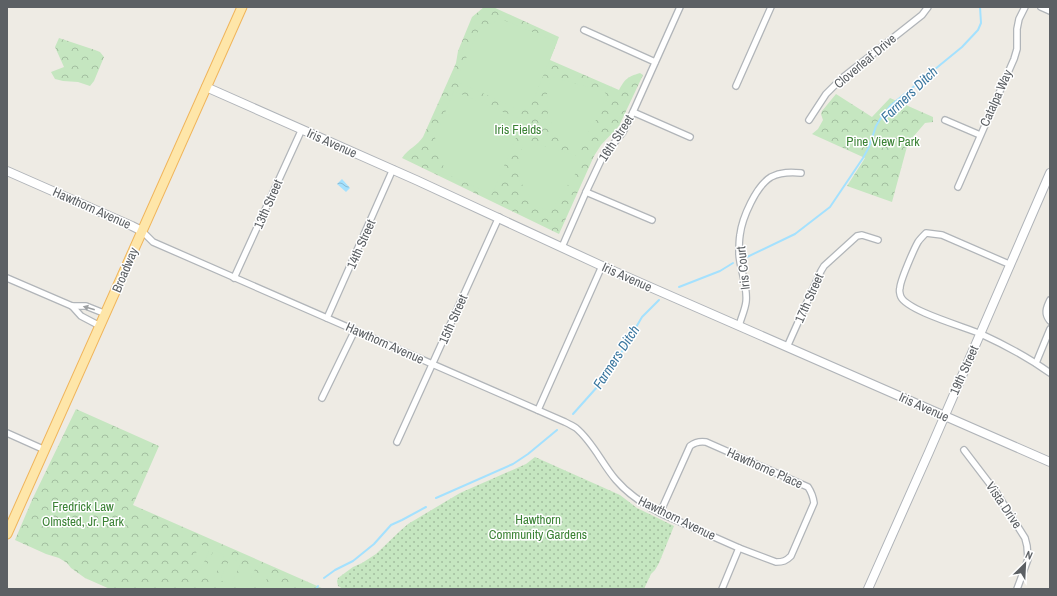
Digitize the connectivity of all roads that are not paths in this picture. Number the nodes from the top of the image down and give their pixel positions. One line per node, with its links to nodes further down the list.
1 (242, 7): 11 (main road, Broadway)
2 (680, 7): 9 (street, 16th Street)
3 (771, 7): 10 (street)
4 (928, 7): 13 (street, Cloverleaf Drive)
5 (1025, 7): 16 (street, Catalpa Way)
6 (1041, 7): 7 (street)
7 (1050, 11)
8 (584, 30): 9 (street)
9 (655, 62): 12 (street, 16th Street)
10 (736, 86)
11 (206, 87): 15 (main road, Iris Avenue); 26 (main road, Broadway)
12 (633, 112): 17 (street); 23 (street, 16th Street)
13 (809, 120)
14 (945, 120): 16 (street)
15 (302, 129): 18 (main road, Iris Avenue); 32 (street, 13th Street)
16 (980, 135): 22 (street, Catalpa Way)
17 (690, 137)
18 (393, 169): 24 (main road, Iris Avenue); 36 (street, 14th Street)
19 (7, 171): 26 (main road, Hawthorn Avenue)
20 (801, 173): 39 (street, Iris Court)
21 (1050, 173): 29 (main road, 19th Street)
22 (958, 187)
23 (586, 192): 25 (street); 28 (street, 16th Street)
24 (499, 218): 28 (main road, Iris Avenue); 45 (street, 15th Street)
25 (652, 220)
26 (142, 231): 32 (street, Hawthorn Avenue); 35 (main road, Broadway)
27 (878, 240): 43 (street, 17th Street)
28 (562, 247): 30 (main road, Iris Avenue)
29 (1011, 265): 42 (main road, 19th Street); 42 (street)
30 (602, 266): 39 (main road, Iris Avenue); 48 (street)
31 (7, 278): 34 (street)
32 (234, 278): 36 (street, Hawthorn Avenue)
33 (1050, 300): 37 (street)
34 (72, 306): 35 (street, one-way to 34); 38 (street)
35 (106, 314): 38 (main road, Broadway)
36 (327, 318): 41 (street, Hawthorn Avenue)
37 (1050, 321)
38 (100, 326): 52 (main road, Broadway)
39 (739, 326): 43 (main road, Iris Avenue)
40 (1050, 329): 44 (street)
41 (355, 330): 45 (street, Hawthorn Avenue); 47 (street)
42 (980, 334): 44 (street); 49 (main road, 19th Street)
43 (787, 347): 49 (main road, Iris Avenue)
44 (1036, 363): 46 (street)
45 (433, 364): 48 (street, Hawthorn Avenue); 51 (street, 15th Street)
46 (1050, 374)
47 (322, 398)
48 (538, 410): 55 (street, Hawthorn Avenue)
49 (944, 416): 54 (main road, Iris Avenue); 59 (main road, 19th Street)
50 (7, 433): 52 (street)
51 (397, 442)
52 (45, 450): 56 (main road, Broadway)
53 (964, 450): 60 (street, Vista Drive)
54 (1050, 462)
55 (660, 513): 57 (street, Hawthorn Avenue); 57 (street, Hawthorne Place)
56 (7, 534)
57 (739, 548): 58 (street)
58 (722, 589)
59 (868, 589)
60 (1017, 589)

